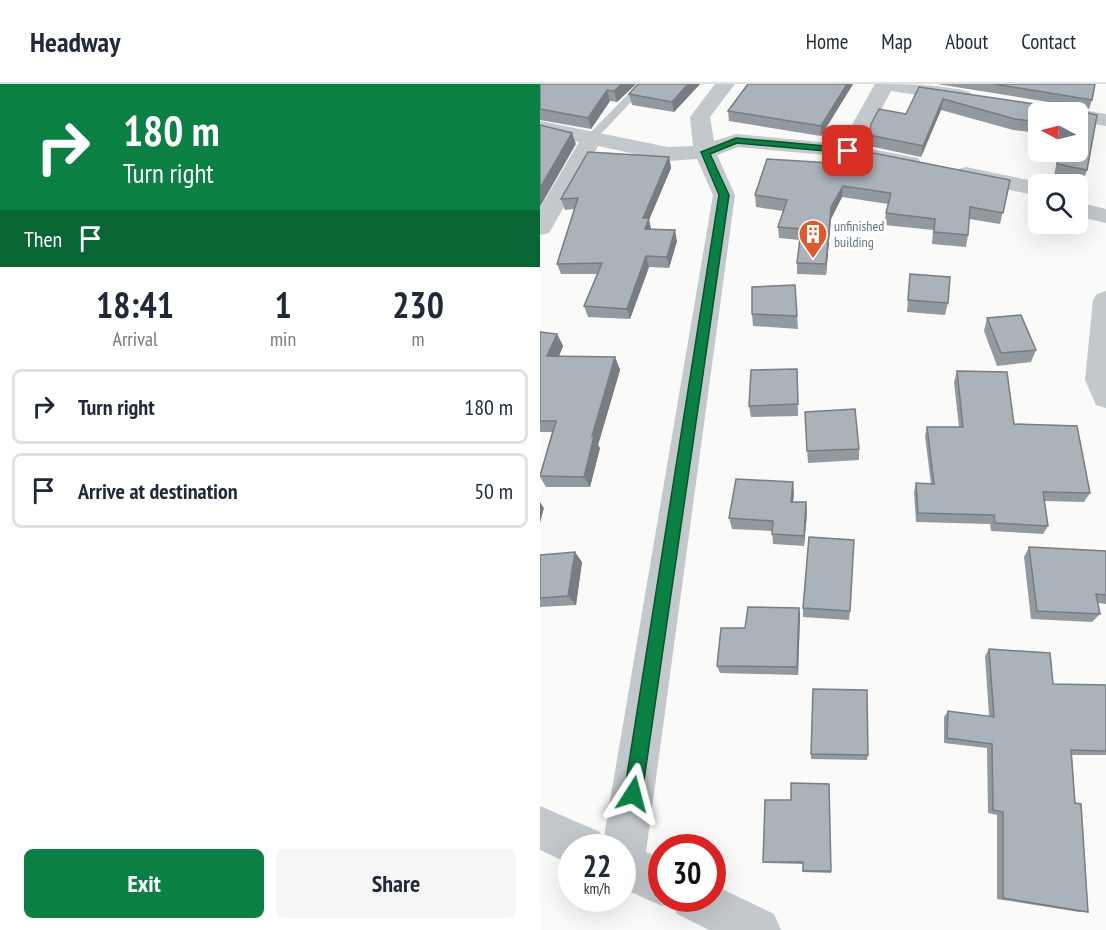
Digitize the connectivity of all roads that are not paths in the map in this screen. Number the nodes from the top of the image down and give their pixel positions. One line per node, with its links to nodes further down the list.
1 (643, 84): 8 (lane)
2 (725, 84): 10 (street)
3 (885, 84): 4 (street); 9 (street)
4 (980, 99)
5 (1088, 117): 6 (street)
6 (1106, 120)
7 (540, 127): 8 (street)
8 (592, 137): 10 (street); 16 (street)
9 (848, 151): 10 (street); 11 (street)
10 (705, 152): 20 (street)
11 (926, 166)
12 (948, 170): 13 (street)
13 (1028, 187)
14 (1088, 212): 15 (street)
15 (1106, 216)
16 (540, 228)
17 (1106, 300): 18 (street)
18 (1106, 397)
19 (540, 828): 21 (street)
20 (627, 834)
21 (558, 836)
22 (721, 912): 23 (street)
23 (758, 930)

